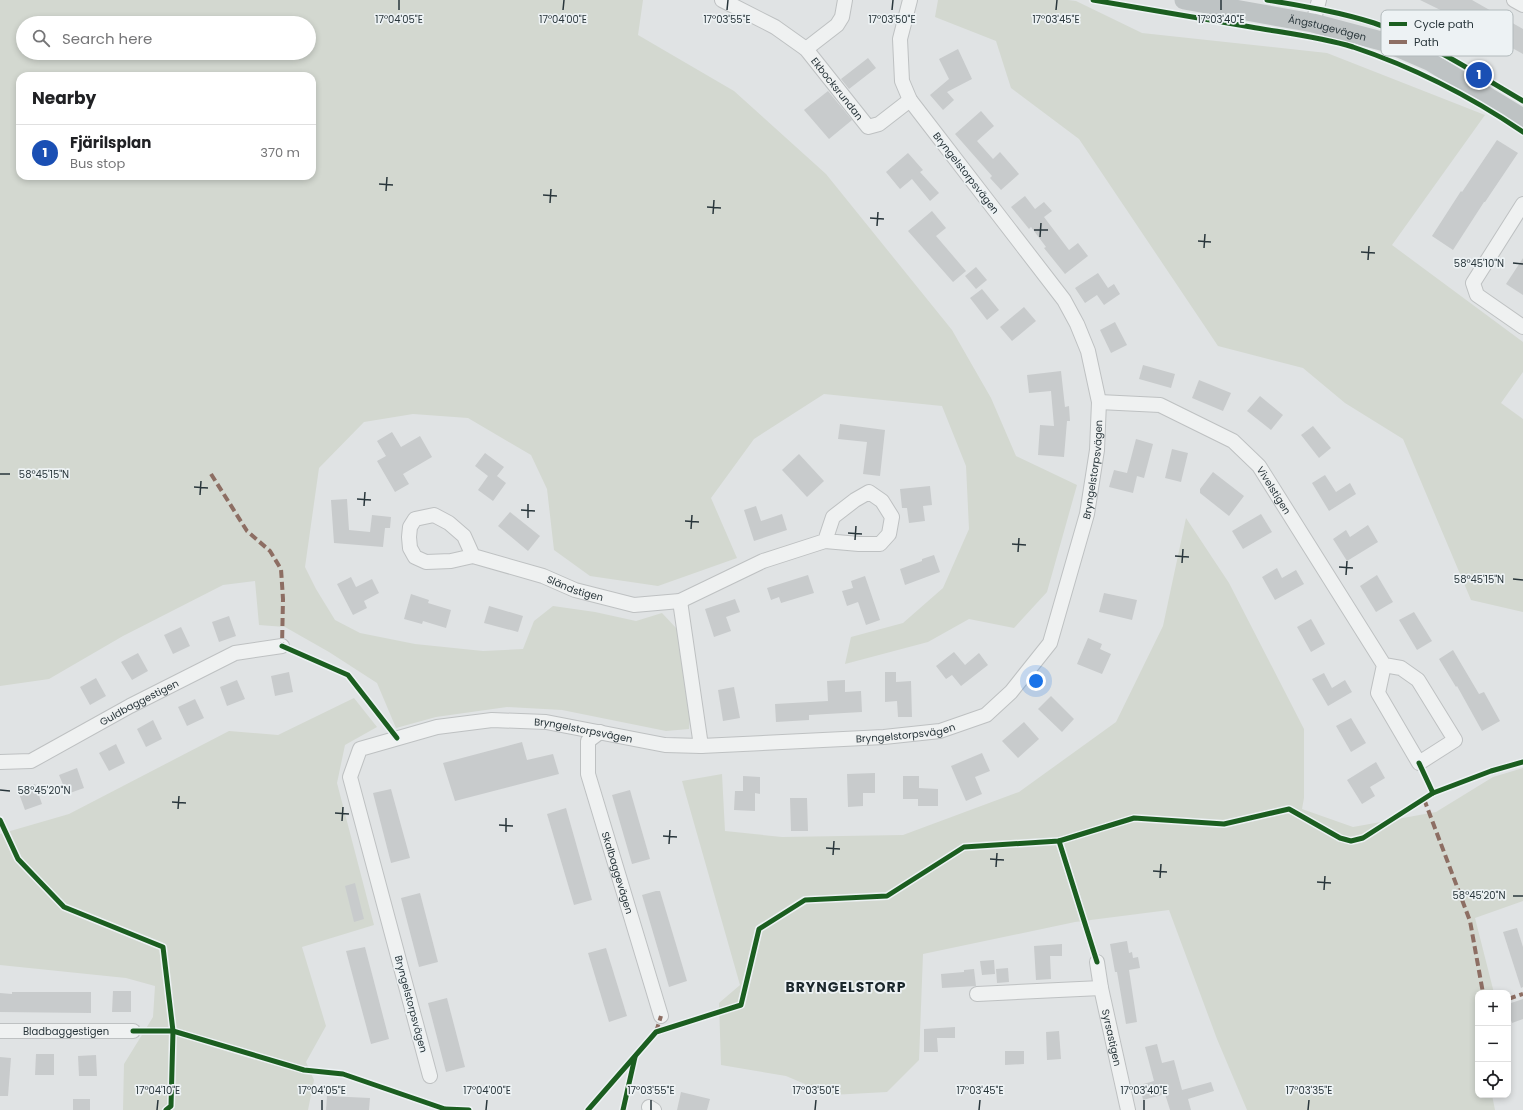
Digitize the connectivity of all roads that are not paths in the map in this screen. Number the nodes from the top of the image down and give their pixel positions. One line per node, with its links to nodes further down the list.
1 (722, 0): 10 (street, Ekbocksrundan)
2 (846, 0): 10 (street, Ekbocksrundan)
3 (910, 0): 12 (street, Bryngelstorpsvägen)
4 (1184, 0): 8 (street, Ängstugevägen)
5 (1319, 0): 8 (street)
6 (1514, 0): 7 (street)
7 (1523, 5)
8 (1313, 23): 9 (street, Ängstugevägen)
9 (1381, 41)
10 (806, 49): 12 (street, Ekbocksrundan)
11 (1416, 56): 13 (street, Ängstugevägen)
12 (910, 100): 16 (street, Bryngelstorpsvägen)
13 (1523, 118)
14 (1523, 204): 15 (street)
15 (1523, 327)
16 (1099, 402): 21 (street, Vivelstigen); 23 (street, Bryngelstorpsvägen)
17 (824, 541): 17 (street, Sländstigen); 19 (street, Sländstigen)
18 (473, 556): 18 (street, Sländstigen); 19 (street, Sländstigen)
19 (680, 601): 23 (street)
20 (282, 646): 24 (street, Guldbaggestigen)
21 (1384, 665): 21 (street)
22 (600, 732): 23 (street, Bryngelstorpsvägen); 28 (street, Skalbaggevägen); 31 (street, Bryngelstorpsvägen)
23 (701, 746)
24 (0, 762)
25 (1097, 962): 26 (street, Syrsastigen)
26 (1101, 988): 27 (street); 32 (street, Syrsastigen)
27 (977, 994)
28 (661, 1016)
29 (0, 1031): 30 (street, Bladbaggestigen)
30 (133, 1031)
31 (430, 1076)
32 (1128, 1110)

